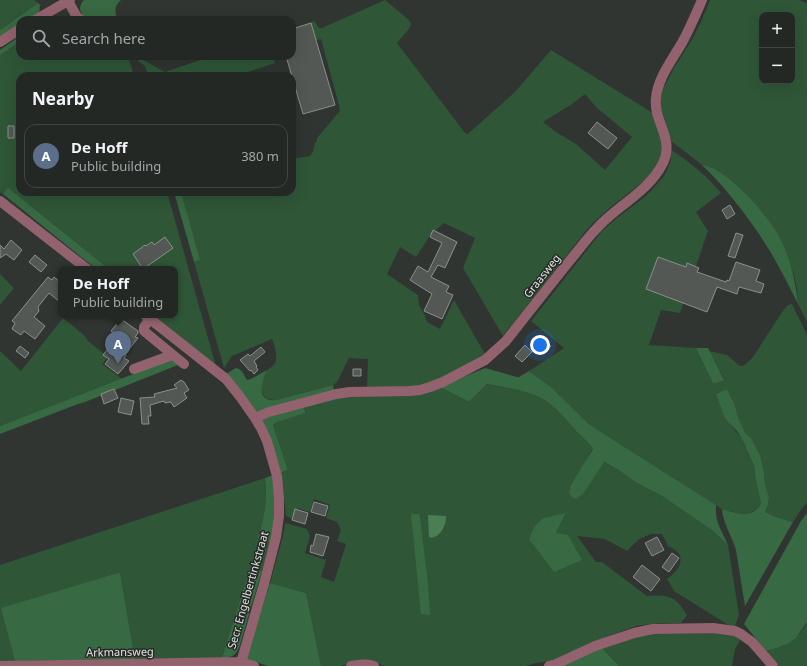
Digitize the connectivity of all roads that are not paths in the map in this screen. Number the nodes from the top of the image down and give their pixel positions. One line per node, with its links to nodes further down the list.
1 (69, 0): 3 (street); 4 (street)
2 (702, 0): 14 (street, Graasweg)
3 (42, 16)
4 (77, 16)
5 (16, 32): 6 (street)
6 (0, 42)
7 (0, 201): 8 (street)
8 (83, 266)
9 (147, 318): 11 (street)
10 (148, 318): 14 (street, Secr. Engelbertinkstraat)
11 (172, 355): 12 (street); 13 (street)
12 (184, 364)
13 (134, 369)
14 (256, 418): 15 (street, Secr. Engelbertinkstraat)
15 (240, 664): 16 (street, Arkmansweg); 17 (street, Arkmansweg)
16 (1, 666)
17 (254, 666)
18 (351, 666): 19 (street)
19 (374, 666)
20 (549, 666): 21 (street)
21 (774, 666)

